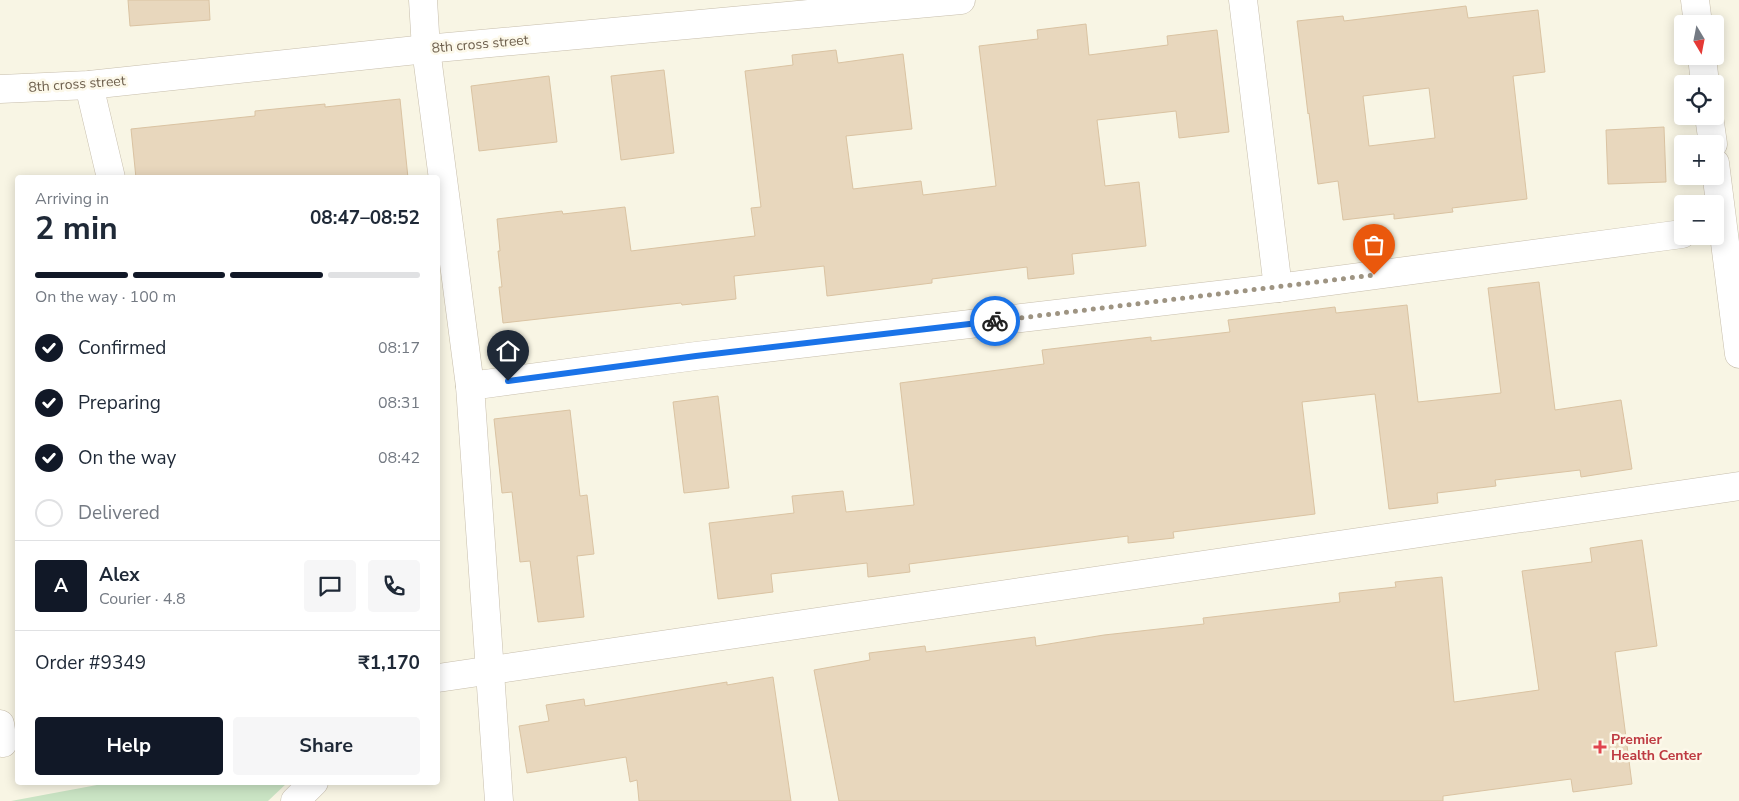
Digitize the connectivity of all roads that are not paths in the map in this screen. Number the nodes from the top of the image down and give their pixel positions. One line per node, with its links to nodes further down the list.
1 (423, 0): 6 (street)
2 (960, 0): 6 (street, 8th cross street)
3 (1243, 0): 13 (street)
4 (1695, 0): 5 (street)
5 (1697, 15)
6 (426, 49): 7 (street, 8th cross street); 15 (street)
7 (89, 85): 8 (street, 8th cross street); 9 (street)
8 (0, 89)
9 (110, 175)
10 (1719, 185): 11 (street)
11 (1726, 228): 14 (street)
12 (1674, 235): 13 (street)
13 (1278, 288): 15 (street)
14 (1739, 354)
15 (470, 386): 17 (street)
16 (1739, 486): 17 (street)
17 (489, 671): 18 (street); 21 (street)
18 (440, 678)
19 (311, 785): 20 (street)
20 (296, 801)
21 (499, 801)

